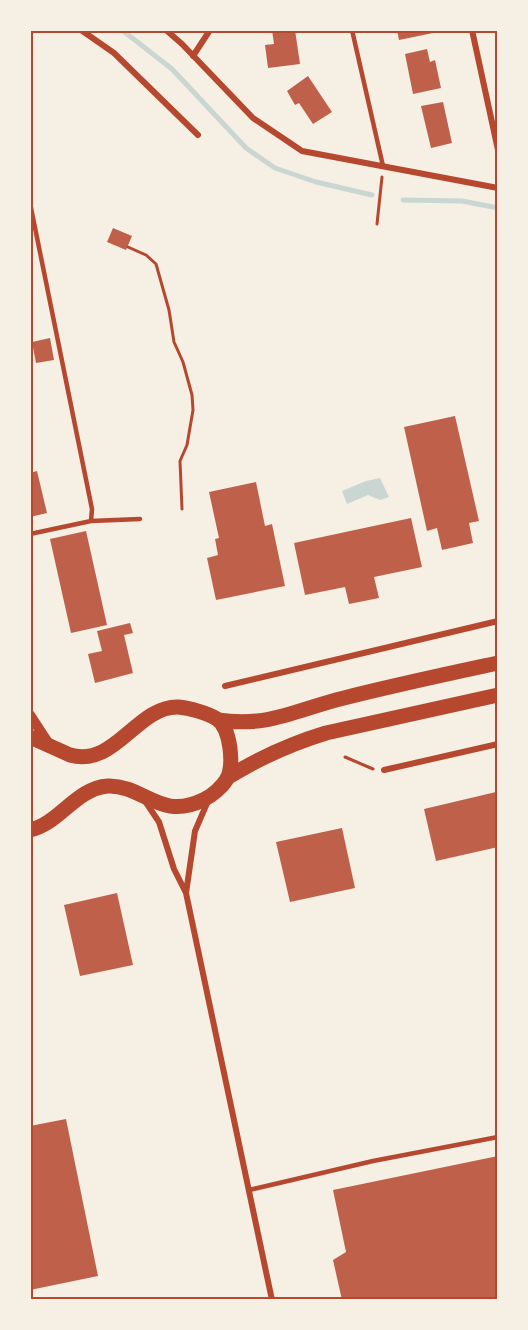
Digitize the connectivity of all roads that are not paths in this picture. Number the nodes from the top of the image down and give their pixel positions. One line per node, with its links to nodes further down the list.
1 (81, 30): 7 (street)
2 (166, 30): 6 (street)
3 (210, 30): 6 (street)
4 (352, 30): 9 (lane)
5 (472, 30): 8 (street)
6 (193, 56): 9 (street)
7 (198, 135)
8 (498, 150)
9 (383, 166): 10 (street)
10 (498, 188)
11 (30, 203): 13 (lane)
12 (140, 519): 13 (lane)
13 (91, 521): 14 (lane)
14 (30, 534)
15 (498, 621): 17 (street)
16 (498, 663): 20 (main road)
17 (225, 686)
18 (498, 695): 25 (main road)
19 (30, 715): 22 (street)
20 (218, 720): 22 (main road); 25 (main road)
21 (30, 737): 22 (main road)
22 (49, 744)
23 (498, 744): 24 (street)
24 (384, 770)
25 (227, 778): 26 (main road)
26 (210, 797): 27 (main road); 29 (street)
27 (143, 798): 28 (main road); 29 (street)
28 (30, 830)
29 (186, 893): 31 (street)
30 (498, 1137): 31 (lane)
31 (249, 1190): 32 (street)
32 (272, 1300)

